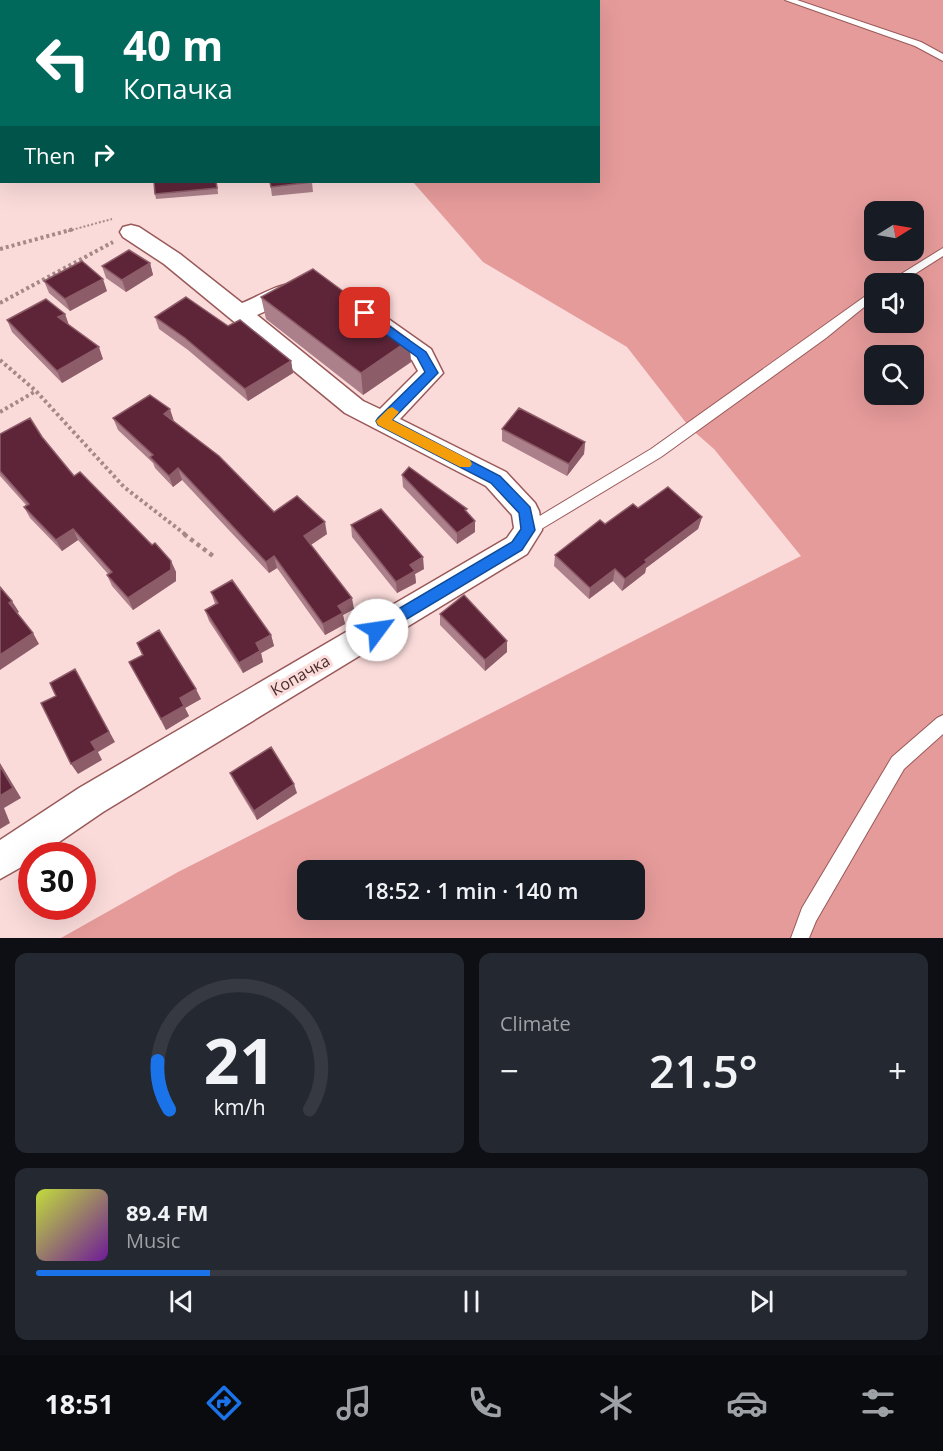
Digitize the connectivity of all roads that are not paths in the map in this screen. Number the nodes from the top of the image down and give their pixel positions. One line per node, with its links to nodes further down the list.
1 (789, 0): 2 (lane)
2 (943, 58)
3 (124, 225): 8 (street)
4 (943, 251): 5 (lane)
5 (908, 273)
6 (318, 280): 8 (street)
7 (864, 302): 11 (lane)
8 (240, 313): 10 (street)
9 (365, 313): 10 (street)
10 (383, 421): 11 (street)
11 (528, 530): 13 (street, Копачка)
12 (943, 723): 14 (lane)
13 (0, 861)
14 (800, 938)

